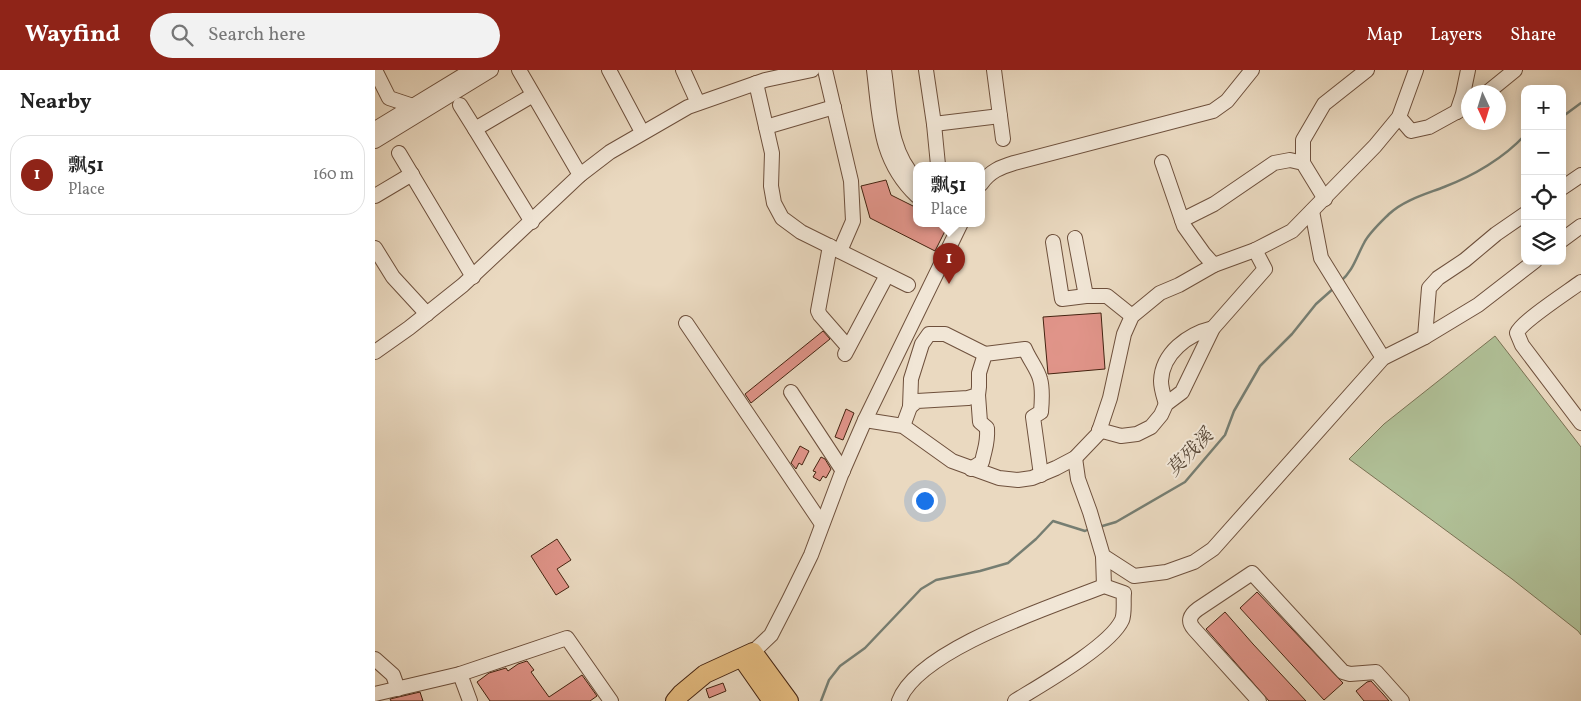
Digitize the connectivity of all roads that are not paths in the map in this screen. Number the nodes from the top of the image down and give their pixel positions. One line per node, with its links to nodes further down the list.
1 (375, 70): 28 (street)
2 (472, 70): 28 (street)
3 (491, 70): 28 (street)
4 (519, 70): 23 (street)
5 (609, 70): 35 (street)
6 (683, 70): 24 (street)
7 (812, 70): 19 (street)
8 (825, 70): 26 (street)
9 (875, 70): 48 (street)
10 (884, 70): 45 (street)
11 (926, 70): 31 (street)
12 (994, 70): 29 (street)
13 (1252, 70): 46 (street)
14 (1349, 70): 20 (street)
15 (1367, 70): 20 (street)
16 (1417, 70): 30 (street)
17 (1468, 70): 21 (street)
18 (1515, 70): 22 (street)
19 (761, 78): 24 (street); 32 (street)
20 (1350, 84): 41 (street)
21 (1465, 85)
22 (1497, 85)
23 (533, 94): 34 (street); 43 (street)
24 (698, 103): 35 (street)
25 (460, 104): 34 (street)
26 (834, 107): 32 (street); 61 (street)
27 (1461, 109): 30 (street)
28 (415, 111): 33 (street); 37 (street)
29 (1000, 116): 31 (street); 36 (street)
30 (1399, 117): 50 (street)
31 (934, 124): 39 (street)
32 (766, 127): 61 (street)
33 (375, 129)
34 (475, 129): 54 (street)
35 (642, 132): 43 (street)
36 (1003, 139)
37 (375, 141)
38 (399, 153): 42 (street)
39 (938, 162)
40 (1162, 162): 53 (street)
41 (1303, 163): 50 (street); 53 (street)
42 (412, 174): 49 (street); 66 (street)
43 (580, 175): 54 (street)
44 (1581, 175): 47 (street)
45 (913, 176)
46 (985, 178)
47 (1566, 185)
48 (913, 191)
49 (375, 196)
50 (1325, 199): 51 (street)
51 (1312, 211): 62 (street); 77 (street)
52 (1521, 217): 74 (street)
53 (1182, 220): 63 (street)
54 (532, 222): 66 (street)
55 (1581, 226): 57 (street)
56 (959, 227): 82 (street)
57 (1566, 237)
58 (1075, 238): 69 (street)
59 (1053, 242): 69 (street)
60 (375, 248): 70 (street)
61 (835, 249): 65 (street); 65 (street)
62 (1255, 250): 63 (street); 73 (street)
63 (1213, 265): 71 (street)
64 (1530, 265): 74 (street)
65 (887, 275): 68 (street)
66 (473, 277): 70 (street)
67 (1581, 282): 83 (street)
68 (908, 285)
69 (1086, 296): 71 (street)
70 (427, 314): 75 (street)
71 (1132, 316): 85 (street)
72 (686, 323): 90 (street)
73 (1213, 328): 80 (street); 80 (street)
74 (1425, 337): 77 (street)
75 (375, 352)
76 (985, 354): 79 (street); 81 (street); 89 (street)
77 (1383, 358): 92 (street)
78 (791, 392): 88 (street)
79 (978, 395): 81 (street); 87 (street)
80 (1166, 404): 85 (street)
81 (910, 407): 84 (street)
82 (865, 420): 84 (street); 88 (street)
83 (1581, 423)
84 (903, 426): 87 (street)
85 (1099, 430): 86 (street)
86 (1075, 458): 89 (street); 91 (street)
87 (971, 469): 89 (street)
88 (843, 471): 90 (street)
89 (1041, 475)
90 (822, 524): 95 (street)
91 (1103, 556): 92 (street); 93 (street)
92 (1134, 576): 94 (street)
93 (1104, 586): 94 (street); 105 (street)
94 (1124, 593): 106 (street)
95 (747, 655): 100 (main road); 103 (main road)
96 (375, 659): 98 (street)
97 (460, 674): 98 (street); 101 (street); 102 (street)
98 (398, 689): 99 (street)
99 (375, 694)
100 (773, 694): 104 (main road)
101 (470, 701)
102 (611, 701)
103 (675, 701)
104 (789, 701)
105 (899, 701)
106 (1015, 701)
107 (1259, 701): 108 (street)
108 (1402, 701)

